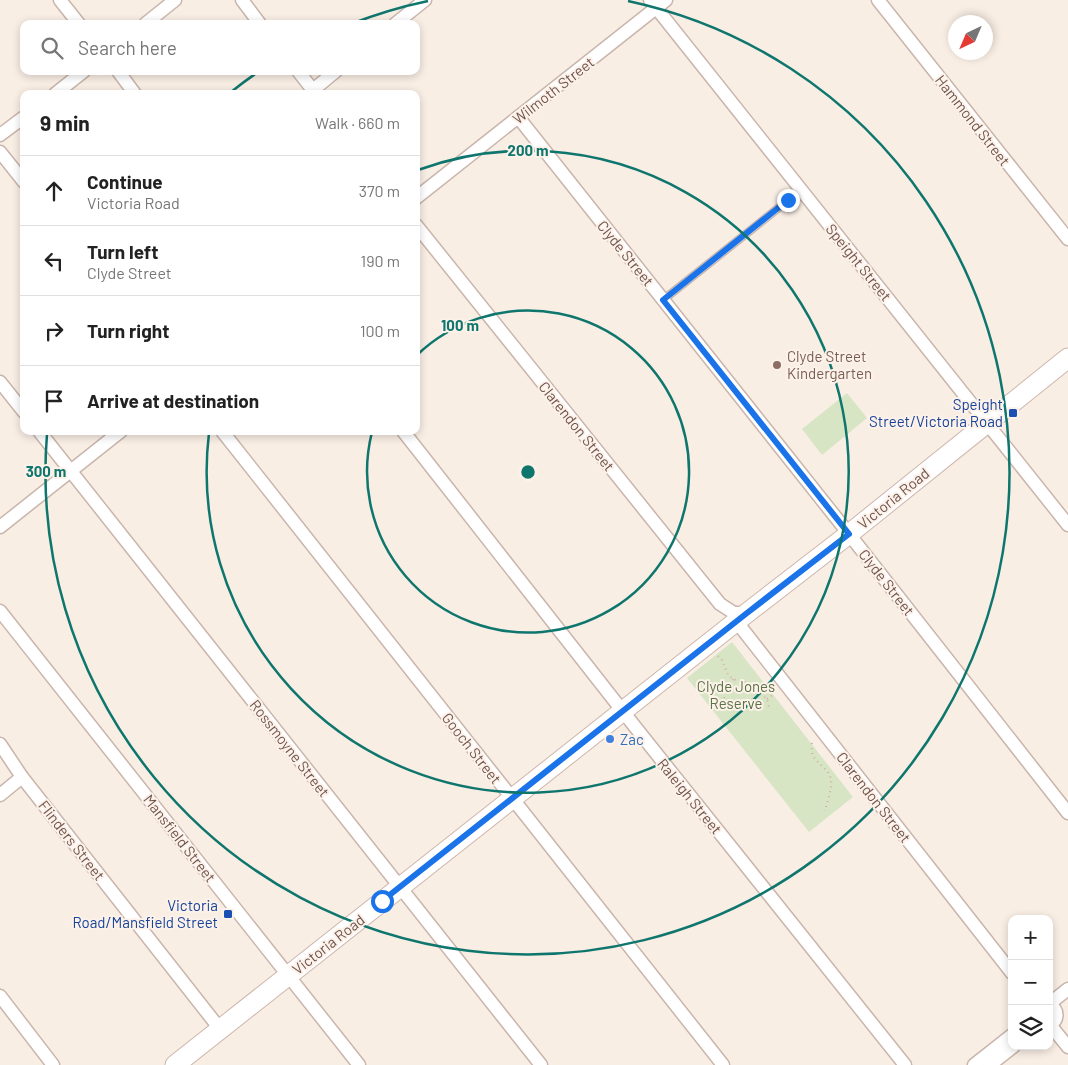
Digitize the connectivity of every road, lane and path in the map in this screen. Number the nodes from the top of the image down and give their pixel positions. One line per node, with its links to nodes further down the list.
1 (60, 0): 7 (street)
2 (175, 0): 8 (street)
3 (242, 0): 9 (street)
4 (425, 0): 10 (street)
5 (878, 0): 27 (street, Hammond Street)
6 (657, 3): 19 (street, Wilmoth Street); 24 (street, Speight Street)
7 (77, 20)
8 (150, 20)
9 (257, 20)
10 (400, 20)
11 (79, 75): 15 (street)
12 (121, 75): 16 (street)
13 (301, 75): 17 (street)
14 (332, 75): 18 (street)
15 (60, 90)
16 (133, 90)
17 (312, 90)
18 (316, 90)
19 (518, 117): 25 (street, Wilmoth Street); 28 (street, Clyde Street)
20 (20, 120): 21 (street)
21 (0, 136)
22 (0, 152): 23 (street)
23 (20, 177)
24 (801, 190): 28 (lane); 32 (street, Speight Street)
25 (420, 195)
26 (420, 230): 42 (street, Clarendon Street)
27 (1068, 239)
28 (663, 300): 40 (street, Clyde Street)
29 (1068, 358): 32 (street, Victoria Road)
30 (0, 382): 31 (street)
31 (20, 407)
32 (987, 422): 38 (street, Speight Street); 40 (street, Victoria Road)
33 (42, 435): 37 (street, Rossmoyne Street)
34 (116, 435): 37 (street)
35 (225, 435): 54 (street, Gooch Street)
36 (406, 435): 49 (street, Raleigh Street)
37 (71, 471): 39 (street); 57 (street, Rossmoyne Street)
38 (1068, 526)
39 (0, 527)
40 (849, 534): 42 (street, Victoria Road); 56 (street, Clyde Street)
41 (0, 611): 59 (street, Mansfield Street)
42 (741, 617): 49 (street, Victoria Road); 58 (street, Clarendon Street)
43 (718, 656): 44 (path)
44 (733, 679): 46 (path); 47 (path)
45 (773, 695): 47 (path)
46 (724, 698)
47 (767, 699): 48 (path)
48 (768, 707)
49 (623, 711): 54 (street, Victoria Road); 75 (street, Raleigh Street)
50 (812, 743): 55 (path)
51 (0, 744): 52 (street, Flinders Street)
52 (22, 777): 53 (street); 66 (street, Flinders Street)
53 (0, 795)
54 (512, 798): 57 (street, Victoria Road); 74 (street, Gooch Street)
55 (825, 811)
56 (1068, 813)
57 (400, 887): 59 (street, Victoria Road); 73 (street, Rossmoyne Street)
58 (1008, 968)
59 (288, 976): 66 (street, Victoria Road); 72 (street, Mansfield Street)
60 (1068, 989): 62 (street)
61 (0, 996): 71 (street)
62 (1053, 1001)
63 (1068, 1006): 64 (street)
64 (1053, 1022)
65 (1053, 1024): 68 (street)
66 (220, 1029): 70 (street, Victoria Road)
67 (1008, 1038): 76 (street)
68 (1068, 1047)
69 (1009, 1050): 77 (street)
70 (178, 1064)
71 (53, 1065)
72 (359, 1065)
73 (541, 1065)
74 (723, 1065)
75 (905, 1065)
76 (974, 1065)
77 (990, 1065)

